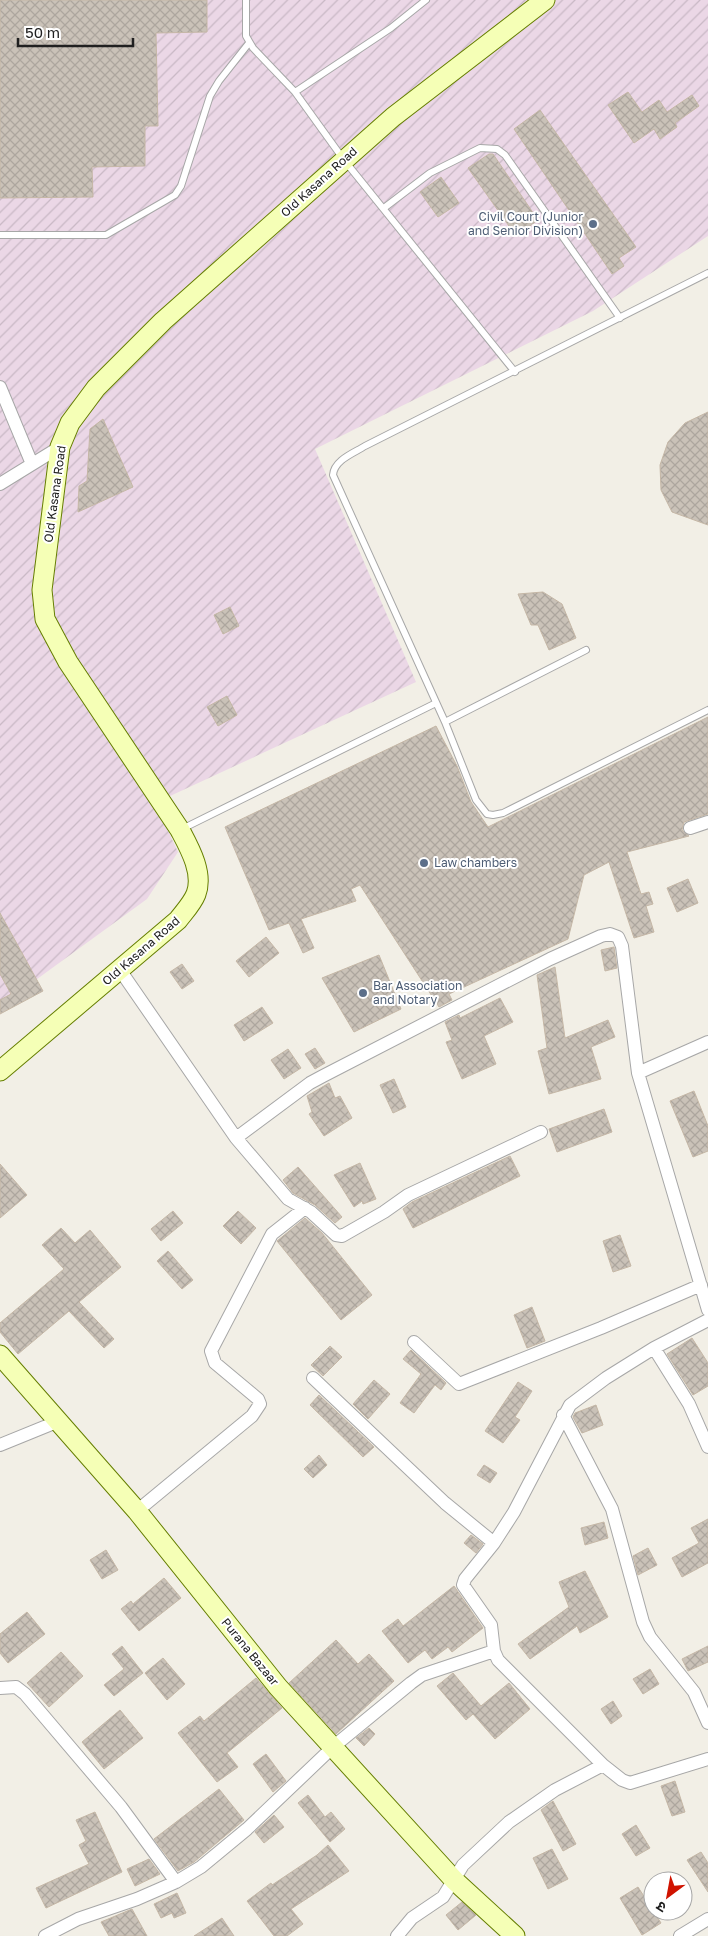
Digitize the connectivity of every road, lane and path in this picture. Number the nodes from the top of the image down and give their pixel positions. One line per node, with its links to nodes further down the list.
1 (246, 0): 4 (lane)
2 (426, 0): 5 (lane)
3 (545, 0): 6 (street, Old Kasana Road)
4 (249, 43): 5 (lane); 8 (lane)
5 (295, 92): 6 (lane)
6 (344, 160): 7 (lane); 13 (street, Old Kasana Road)
7 (384, 208): 10 (lane); 11 (lane)
8 (0, 235)
9 (708, 273): 10 (lane)
10 (620, 318): 11 (lane)
11 (516, 372): 17 (lane)
12 (0, 387): 14 (street)
13 (60, 447): 14 (street); 22 (street, Old Kasana Road)
14 (32, 464): 15 (street)
15 (0, 484)
16 (586, 650): 19 (lane)
17 (436, 703): 19 (lane); 22 (lane)
18 (708, 710): 19 (lane)
19 (445, 722)
20 (708, 822): 21 (street)
21 (690, 828)
22 (180, 830): 23 (street, Old Kasana Road)
23 (120, 970): 25 (street, Old Kasana Road); 28 (street)
24 (708, 1042): 26 (street)
25 (0, 1071)
26 (638, 1073): 28 (street); 30 (street)
27 (542, 1132): 29 (street)
28 (236, 1138): 29 (street)
29 (305, 1208): 41 (street)
30 (701, 1284): 31 (street); 33 (street)
31 (708, 1310)
32 (708, 1320): 34 (street)
33 (414, 1342)
34 (654, 1348): 37 (street); 40 (street)
35 (0, 1355): 38 (street, Purana Bazaar)
36 (313, 1378): 42 (street)
37 (563, 1415): 42 (street); 45 (street)
38 (59, 1421): 39 (street); 41 (street, Purana Bazaar)
39 (0, 1445)
40 (708, 1448)
41 (137, 1511): 46 (street, Purana Bazaar)
42 (494, 1543): 43 (street)
43 (494, 1651): 46 (street); 48 (street)
44 (0, 1688): 50 (street)
45 (708, 1723)
46 (333, 1747): 49 (street, Purana Bazaar); 50 (street)
47 (708, 1759): 48 (street)
48 (603, 1766): 49 (street)
49 (455, 1881): 53 (street); 54 (street, Purana Bazaar)
50 (176, 1882): 52 (street)
51 (708, 1919): 55 (street)
52 (45, 1936)
53 (397, 1936)
54 (515, 1936)
55 (680, 1936)

